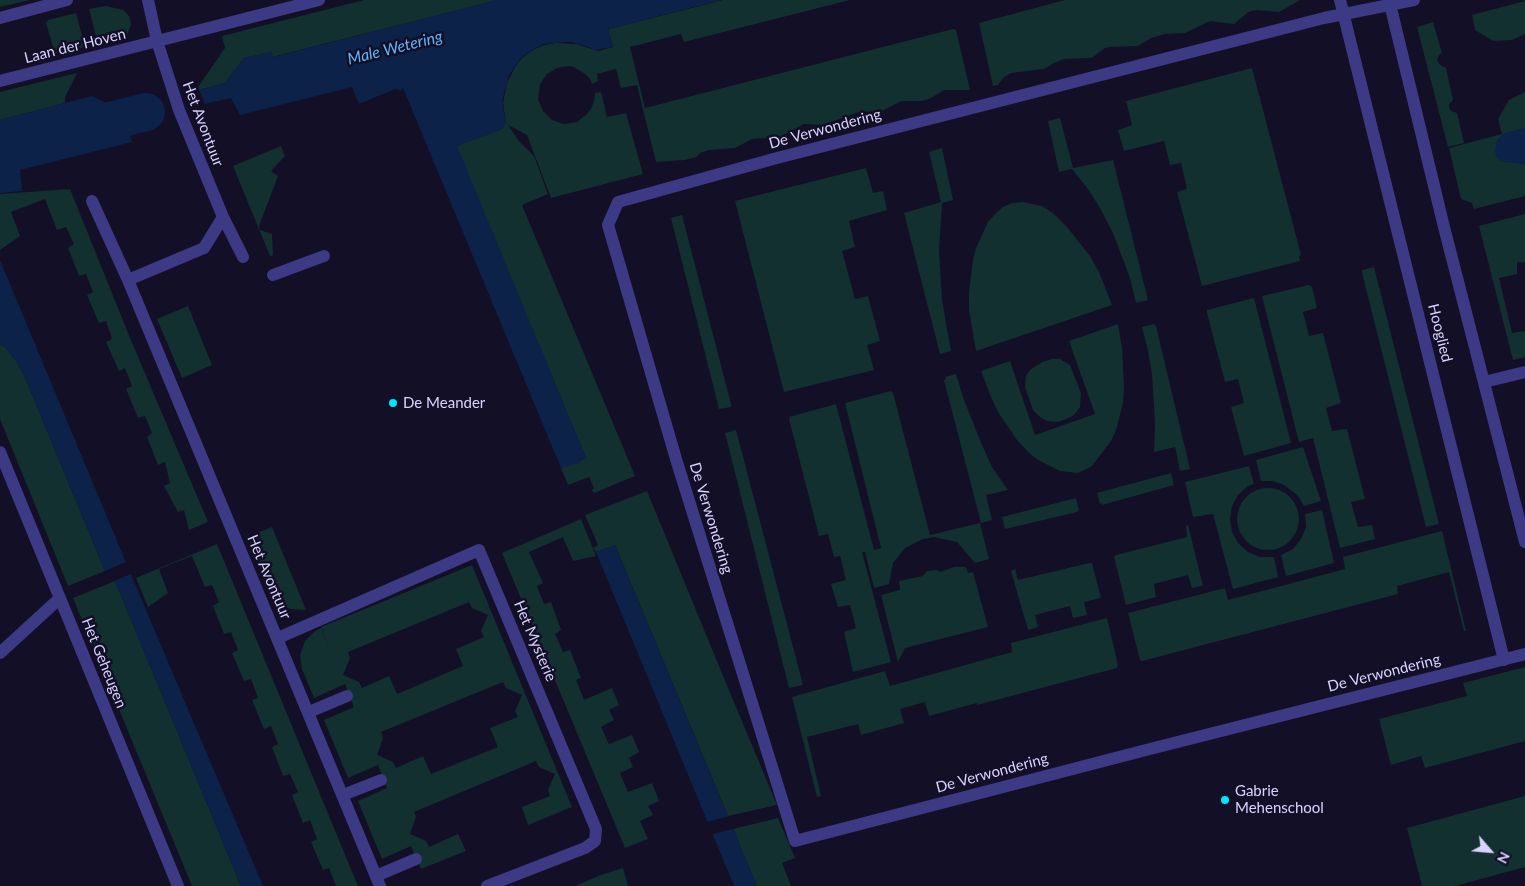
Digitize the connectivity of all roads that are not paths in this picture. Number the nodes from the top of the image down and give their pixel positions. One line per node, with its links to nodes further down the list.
1 (67, 0): 8 (street)
2 (148, 0): 9 (street)
3 (319, 0): 9 (street, Laan der Hoven)
4 (1340, 0): 7 (street, Hooglied)
5 (1414, 0): 6 (street)
6 (1390, 2): 7 (street); 18 (street, Hooglied)
7 (1344, 13): 25 (street, Hooglied); 25 (street, De Verwondering)
8 (0, 18)
9 (157, 41): 10 (street, Laan der Hoven); 12 (street, Het Avontuur)
10 (0, 82)
11 (92, 202): 16 (street, Het Avontuur)
12 (223, 217): 14 (street, Het Avontuur); 16 (street)
13 (324, 256): 15 (street)
14 (242, 257)
15 (274, 274)
16 (128, 280): 22 (street, Het Avontuur)
17 (1525, 372): 18 (street)
18 (1484, 382): 20 (street, Hooglied)
19 (0, 452): 21 (street, Het Geheugen)
20 (1525, 542)
21 (60, 598): 23 (street); 32 (street, Het Geheugen)
22 (278, 638): 27 (street, Het Avontuur); 33 (street, Het Mysterie)
23 (0, 653)
24 (1525, 654): 25 (street, De Verwondering)
25 (1504, 660)
26 (348, 696): 27 (street)
27 (309, 712): 29 (street, Het Avontuur)
28 (381, 780): 29 (street)
29 (343, 795): 31 (street, Het Avontuur)
30 (416, 859): 31 (street)
31 (378, 881)
32 (178, 886)
33 (487, 886)

